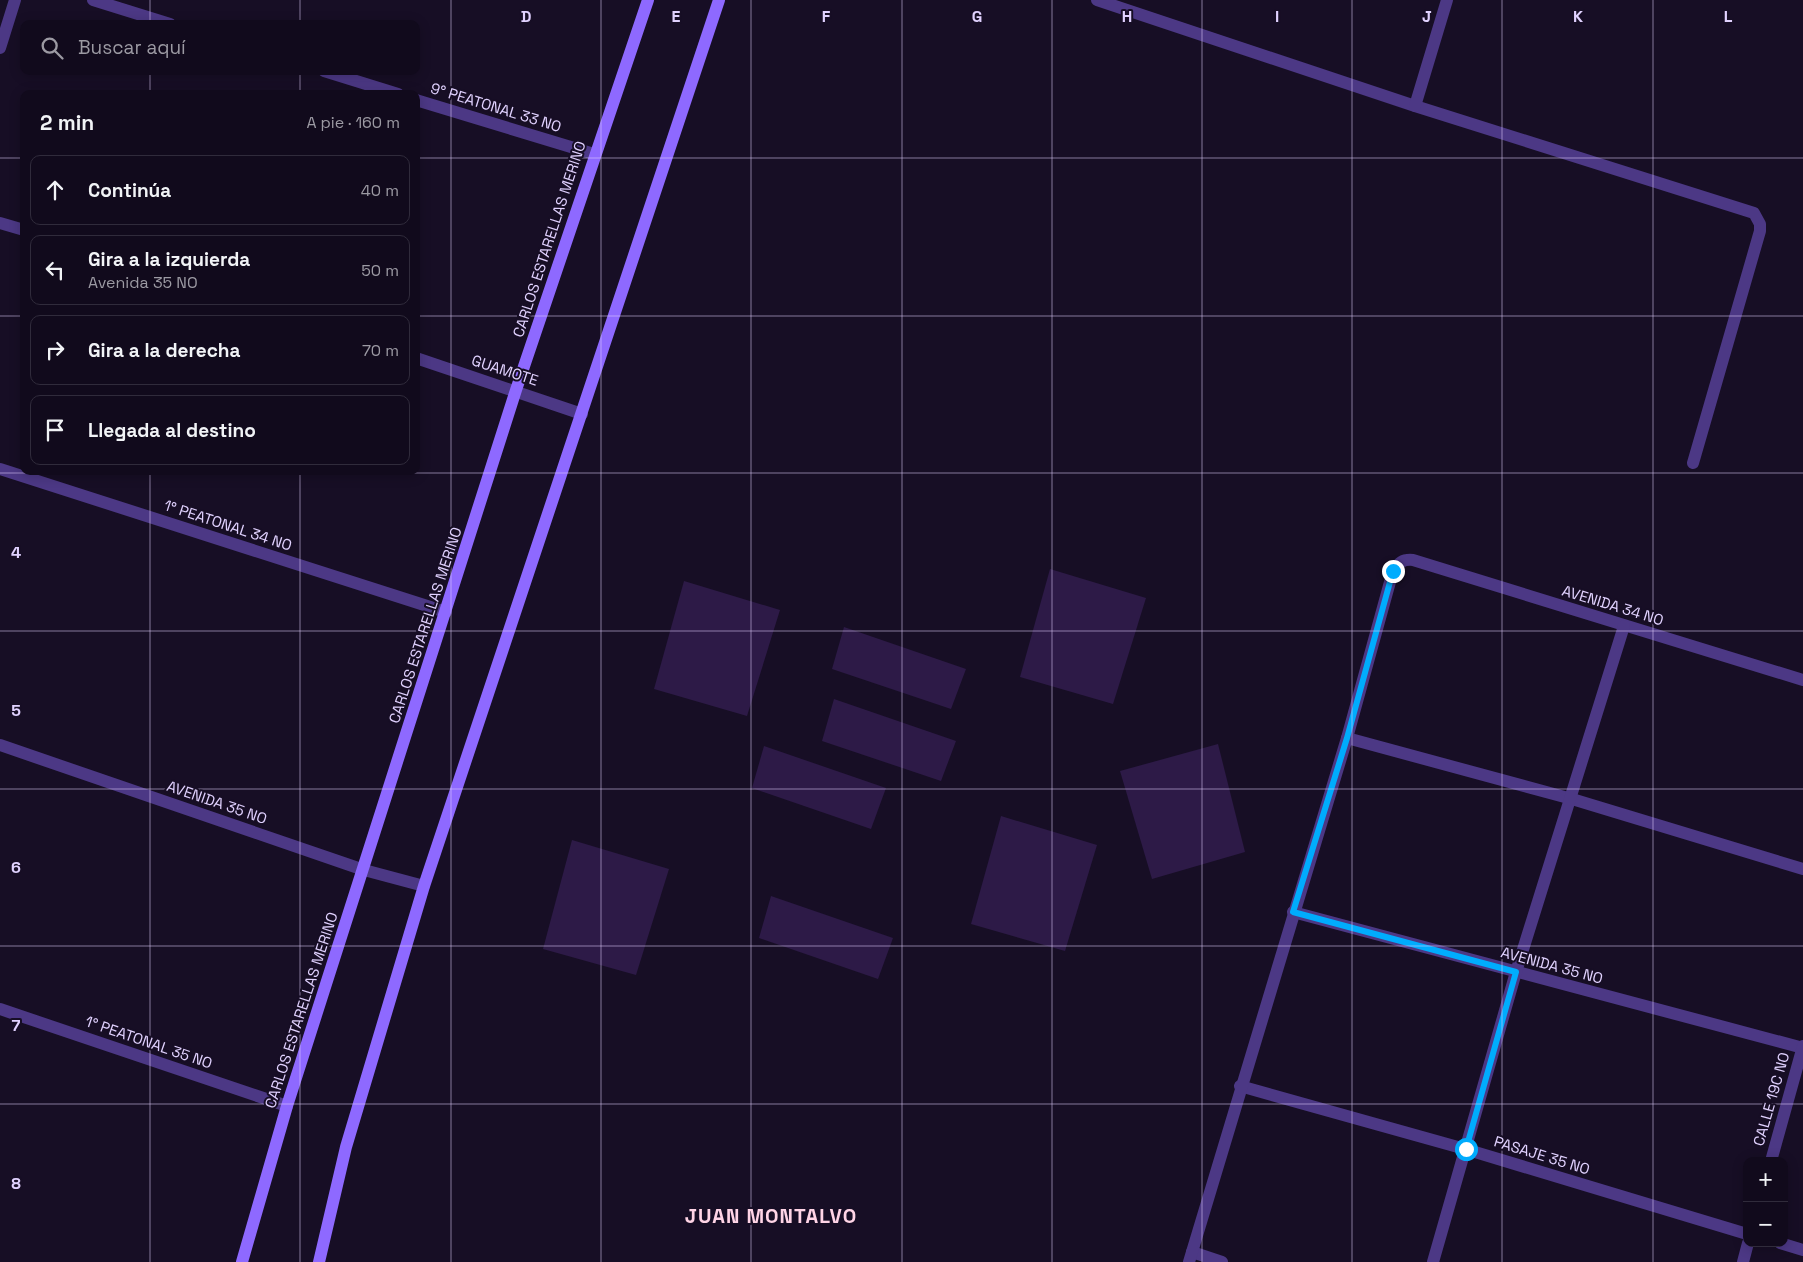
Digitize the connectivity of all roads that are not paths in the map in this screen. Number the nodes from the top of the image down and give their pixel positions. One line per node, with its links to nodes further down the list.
1 (15, 0): 8 (street)
2 (93, 0): 7 (street)
3 (648, 0): 13 (street, CARLOS ESTARELLAS MERINO)
4 (719, 0): 18 (street)
5 (1097, 0): 12 (street)
6 (1447, 0): 12 (street)
7 (157, 20)
8 (0, 48)
9 (337, 75): 10 (street)
10 (385, 90)
11 (420, 101): 13 (street, 9° PEATONAL 33 NO)
12 (1415, 106): 19 (street)
13 (594, 154): 17 (street, CARLOS ESTARELLAS MERINO)
14 (0, 222): 15 (street)
15 (20, 229)
16 (420, 359): 17 (street, GUAMOTE)
17 (516, 390): 18 (street, GUAMOTE); 21 (street, CARLOS ESTARELLAS MERINO)
18 (582, 414): 29 (street)
19 (1693, 463)
20 (0, 469): 21 (street, 1° PEATONAL 34 NO)
21 (446, 612): 28 (street, CARLOS ESTARELLAS MERINO)
22 (1624, 626): 23 (street, AVENIDA 34 NO); 24 (street, AVENIDA 34 NO); 26 (street)
23 (1803, 680)
24 (1347, 738): 26 (street); 30 (street)
25 (0, 745): 28 (street, AVENIDA 35 NO)
26 (1572, 799): 27 (street); 31 (street)
27 (1803, 869)
28 (364, 870): 29 (street, AVENIDA 35 NO); 35 (street, CARLOS ESTARELLAS MERINO)
29 (424, 886): 44 (street)
30 (1293, 912): 31 (street, AVENIDA 35 NO); 34 (street)
31 (1516, 972): 33 (street, AVENIDA 35 NO); 36 (street)
32 (0, 1009): 35 (street, 1° PEATONAL 35 NO)
33 (1803, 1048): 37 (street, CALLE 19C NO)
34 (1240, 1086): 36 (street, PASAJE 35 NO); 42 (street)
35 (287, 1106): 43 (street, CARLOS ESTARELLAS MERINO)
36 (1466, 1149): 38 (street, PASAJE 35 NO); 46 (street)
37 (1772, 1157)
38 (1743, 1233)
39 (1788, 1245): 41 (street)
40 (1747, 1247): 47 (street)
41 (1803, 1250)
42 (1190, 1257): 45 (street)
43 (242, 1262)
44 (319, 1262)
45 (1222, 1262)
46 (1433, 1262)
47 (1742, 1262)

